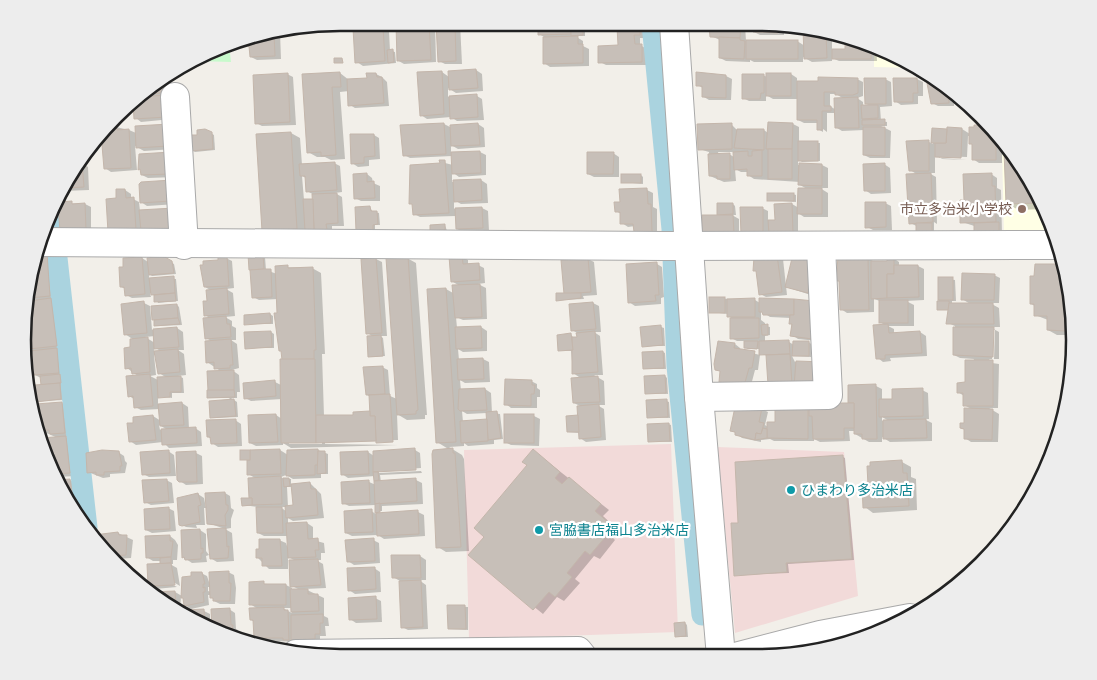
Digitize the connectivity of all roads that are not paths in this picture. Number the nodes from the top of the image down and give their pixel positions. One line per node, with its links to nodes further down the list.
1 (674, 31): 6 (street)
2 (175, 97): 4 (street)
3 (48, 242): 4 (street)
4 (184, 245): 6 (street)
5 (1050, 245): 7 (street)
6 (679, 246): 7 (street); 8 (street)
7 (821, 247): 8 (street)
8 (699, 397): 11 (street)
9 (877, 624): 10 (street)
10 (769, 648)
11 (720, 649)

